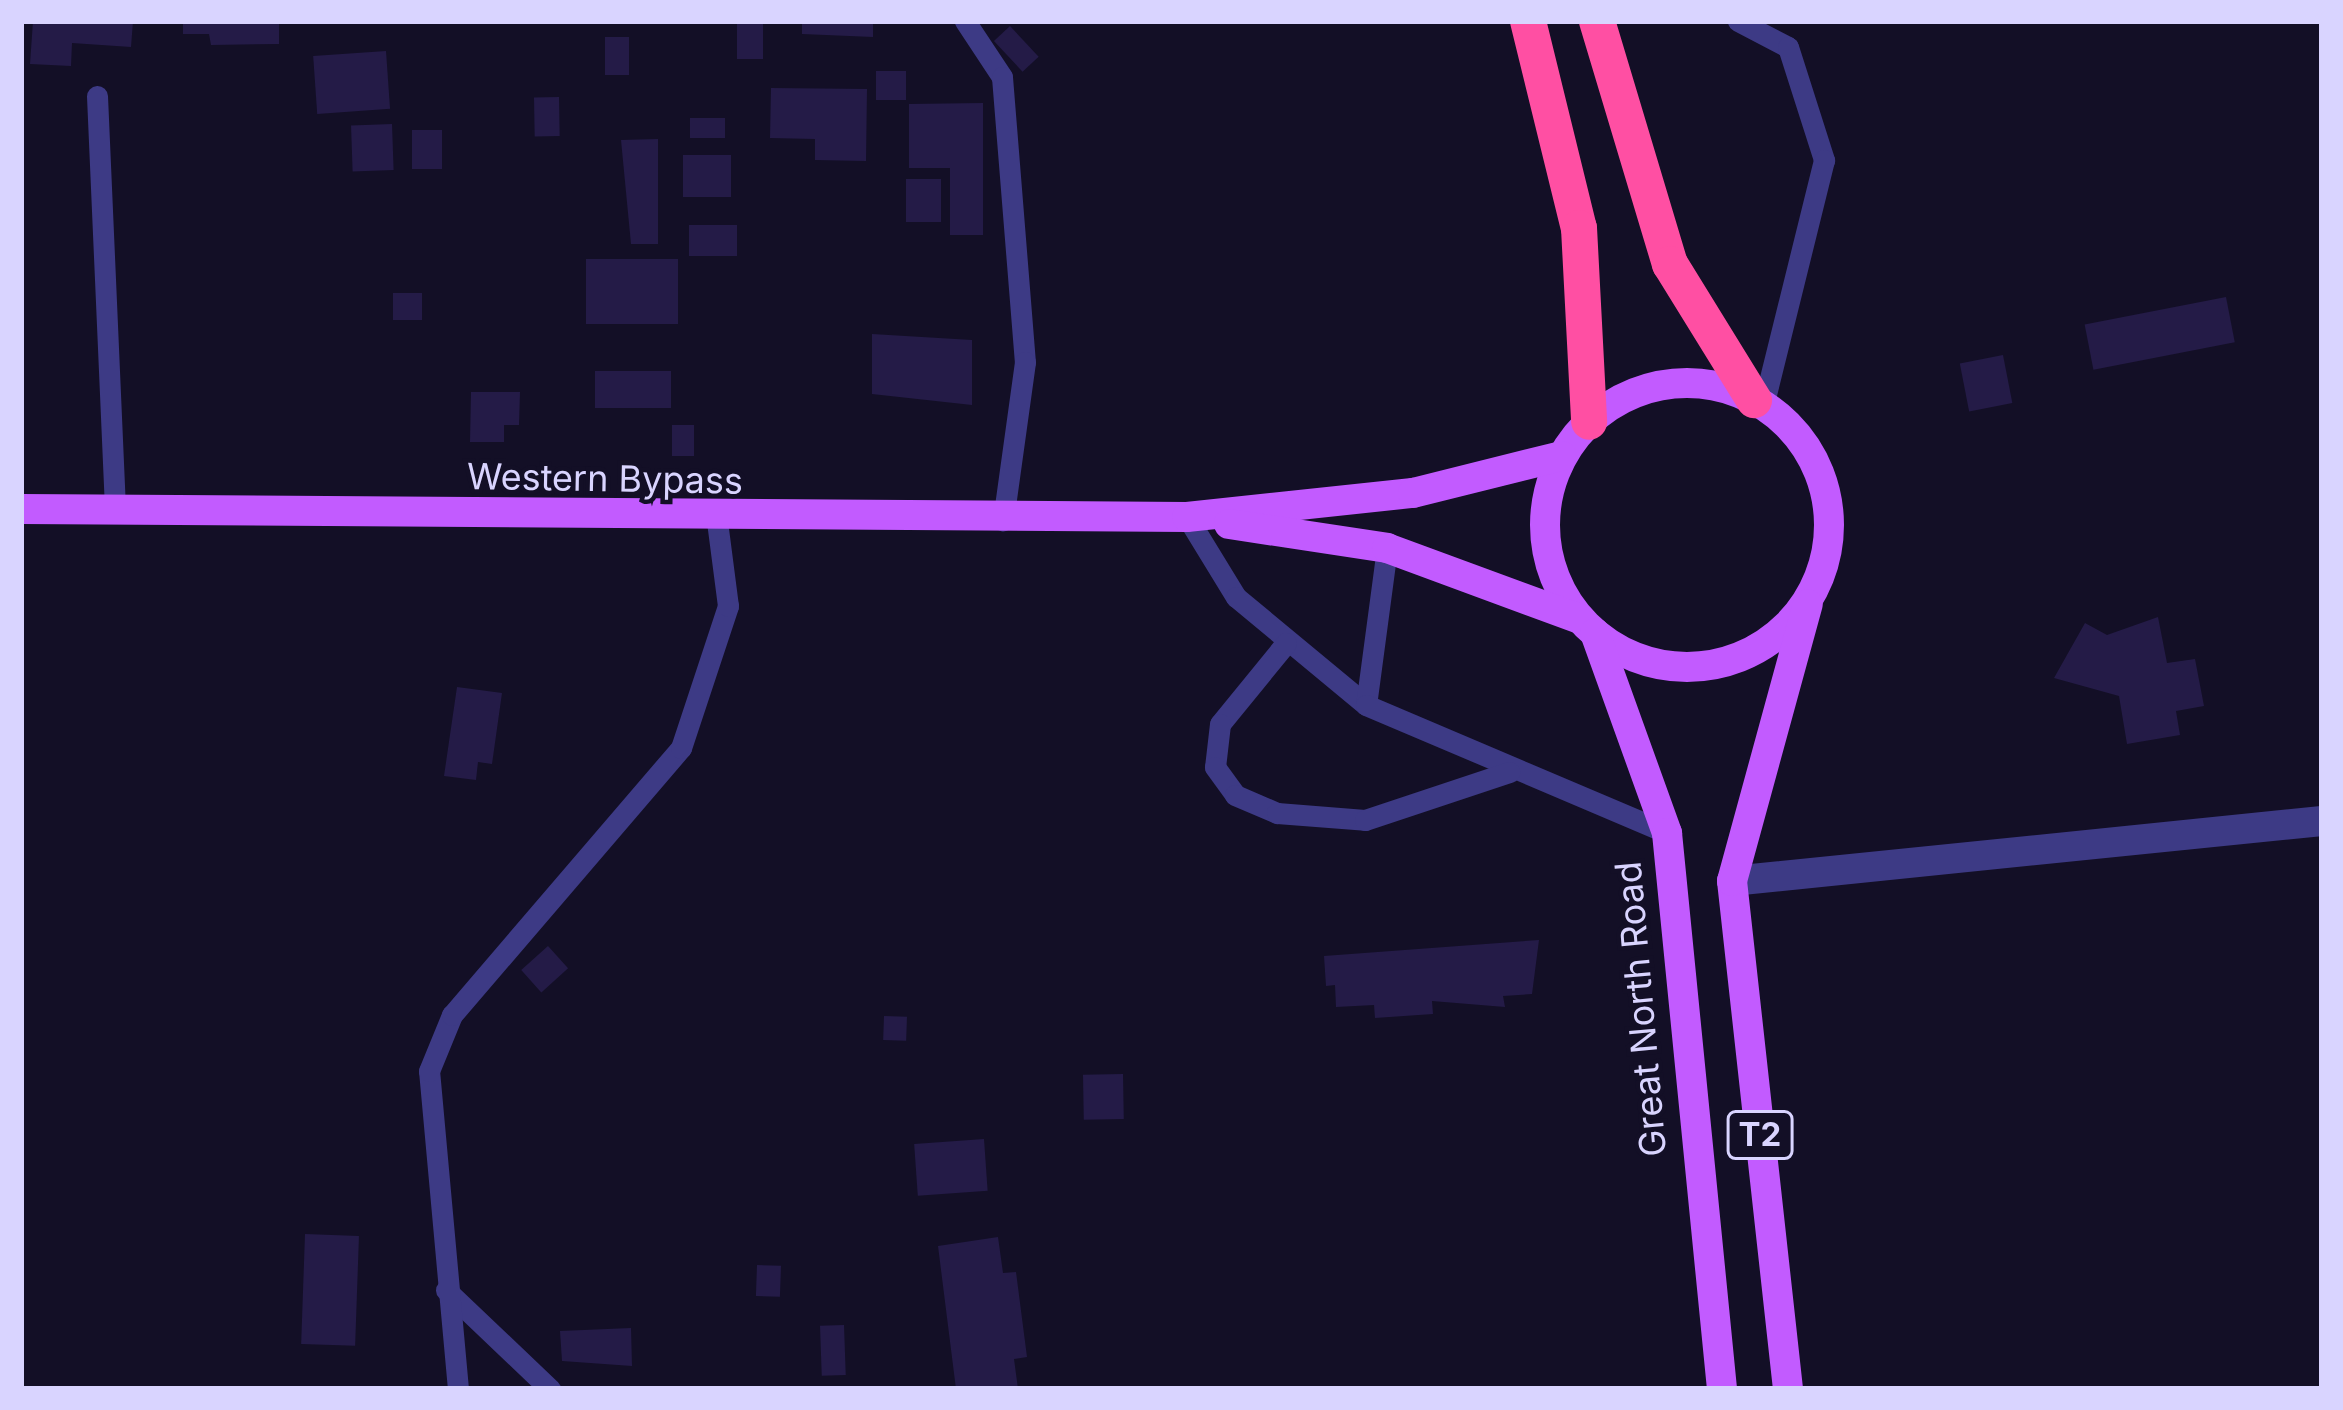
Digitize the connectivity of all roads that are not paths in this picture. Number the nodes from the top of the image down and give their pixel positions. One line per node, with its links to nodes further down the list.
1 (965, 21): 12 (lane)
2 (1528, 21): 7 (highway)
3 (1597, 21): 6 (highway)
4 (1738, 21): 6 (lane)
5 (97, 96): 10 (lane)
6 (1758, 403): 7 (main road); 15 (main road)
7 (1589, 422): 8 (main road)
8 (1562, 456): 11 (main road, Western Bypass); 16 (main road)
9 (21, 509): 10 (main road, Western Bypass)
10 (115, 510): 13 (main road, Western Bypass)
11 (1187, 517): 12 (main road, Western Bypass); 14 (main road, Western Bypass); 17 (lane)
12 (1003, 520): 13 (main road, Western Bypass)
13 (717, 521): 23 (lane)
14 (1387, 548): 16 (main road, Western Bypass); 18 (lane)
15 (1811, 594): 16 (main road); 22 (main road, T2)
16 (1587, 626): 21 (main road, Great North Road / T2)
17 (1286, 643): 18 (lane); 19 (lane)
18 (1366, 704): 19 (lane)
19 (1509, 772): 21 (lane)
20 (2322, 821): 22 (street)
21 (1667, 833): 26 (main road, Great North Road / T2)
22 (1732, 881): 27 (main road, T2)
23 (446, 1290): 24 (lane); 25 (lane)
24 (458, 1389)
25 (550, 1389)
26 (1722, 1389)
27 (1788, 1389)

